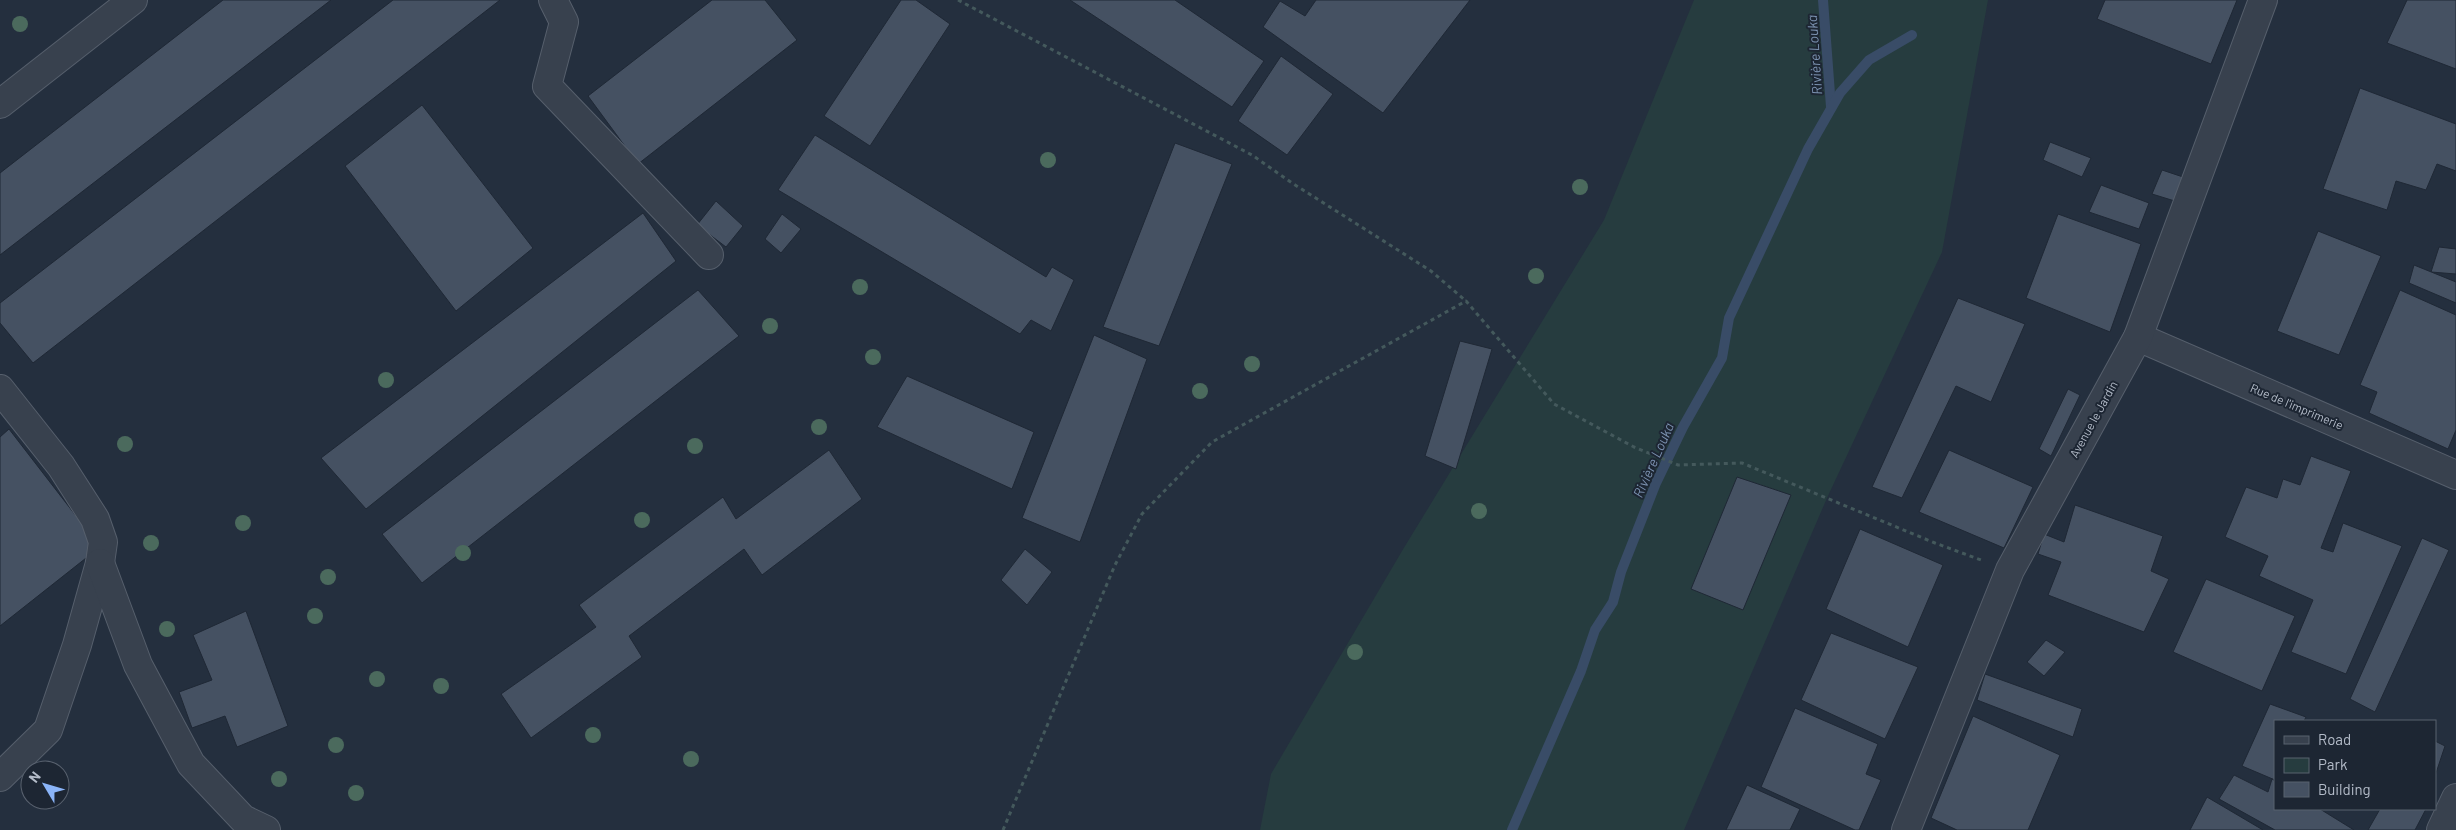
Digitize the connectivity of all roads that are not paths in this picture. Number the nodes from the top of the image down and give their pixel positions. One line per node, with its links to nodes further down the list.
1 (132, 0): 4 (street)
2 (553, 0): 5 (street)
3 (2263, 0): 6 (street, Avenue le Jardin)
4 (0, 104)
5 (709, 255)
6 (2138, 337): 8 (street, Rue de l'imprimerie); 13 (street, Avenue le Jardin)
7 (0, 389): 9 (street)
8 (2456, 475)
9 (100, 563): 10 (street); 12 (street)
10 (0, 777)
11 (2456, 798): 14 (street)
12 (266, 830)
13 (1906, 830)
14 (2441, 830)

